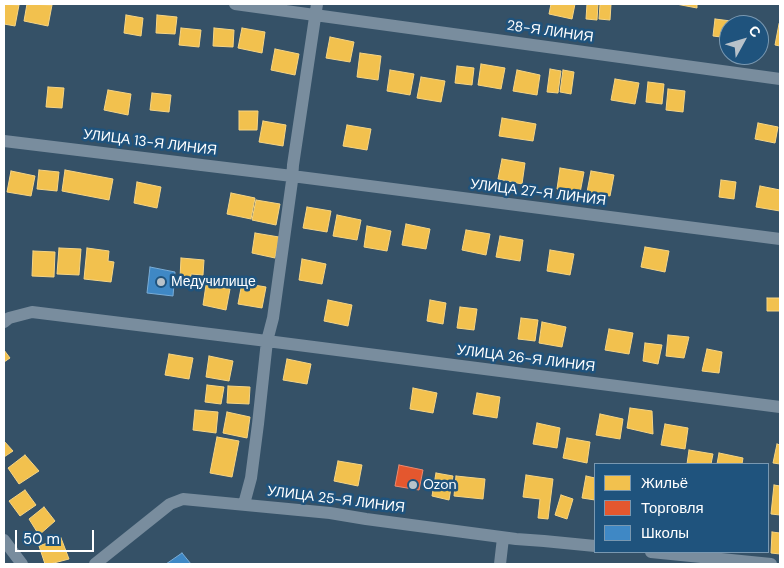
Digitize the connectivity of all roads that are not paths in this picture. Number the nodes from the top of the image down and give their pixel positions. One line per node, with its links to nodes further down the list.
1 (235, 4): 2 (street, 28-Я ЛИНИЯ)
2 (316, 9): 3 (street, 28-Я ЛИНИЯ); 5 (street)
3 (780, 79)
4 (4, 141): 5 (street, УЛИЦА 13-Я ЛИНИЯ)
5 (292, 176): 6 (street, УЛИЦА 27-Я ЛИНИЯ); 8 (street)
6 (780, 240)
7 (4, 322): 8 (street, УЛИЦА 26-Я ЛИНИЯ)
8 (267, 341): 9 (street, УЛИЦА 26-Я ЛИНИЯ); 10 (street)
9 (780, 407)
10 (244, 504): 11 (street, УЛИЦА 25-Я ЛИНИЯ); 16 (street, УЛИЦА 25-Я ЛИНИЯ)
11 (503, 538): 13 (street, УЛИЦА 25-Я ЛИНИЯ); 17 (street)
12 (4, 540): 15 (street)
13 (594, 546)
14 (660, 553): 18 (street)
15 (22, 564)
16 (95, 564)
17 (500, 564)
18 (771, 564)

